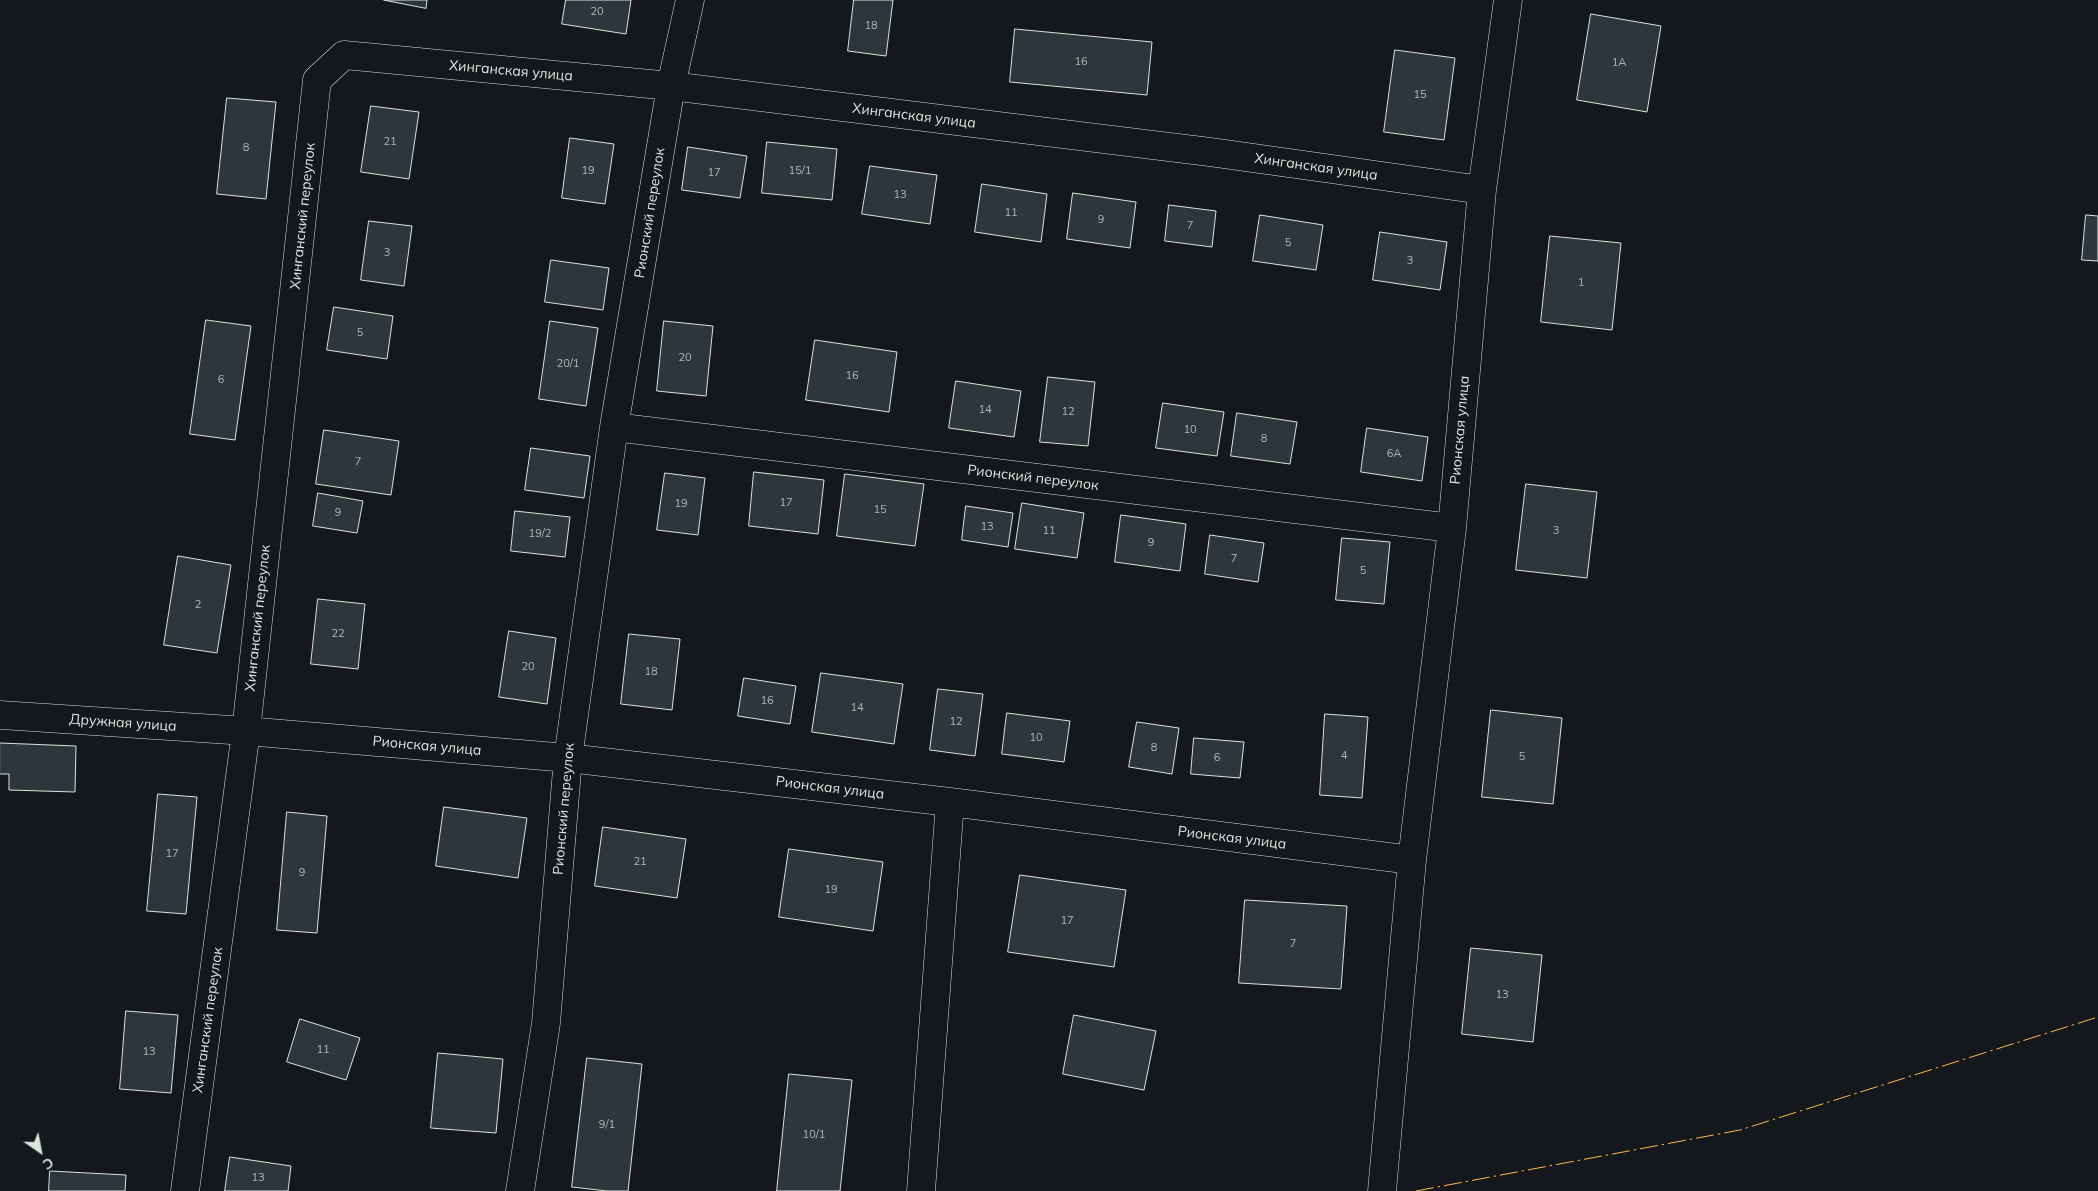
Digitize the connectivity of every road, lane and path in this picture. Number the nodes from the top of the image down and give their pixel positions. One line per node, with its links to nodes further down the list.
1 (690, 0): 4 (street, Рионский переулок)
2 (1508, 0): 5 (street, Рионская улица)
3 (344, 55): 4 (street, Хинганская улица); 9 (street, Хинганский переулок)
4 (671, 86): 5 (street, Хинганская улица); 6 (street, Рионский переулок)
5 (1482, 190): 7 (street, Рионская улица)
6 (614, 427): 7 (street, Рионский переулок); 10 (street, Рионский переулок)
7 (1452, 528): 12 (street, Рионская улица)
8 (0, 715): 9 (street, Дружная улица)
9 (246, 731): 10 (street, Рионская улица); 13 (street, Хинганский переулок)
10 (568, 758): 11 (street, Рионская улица); 14 (street, Рионский переулок)
11 (950, 802): 12 (street, Рионская улица); 15 (street)
12 (1412, 860): 16 (street, Рионская улица)
13 (185, 1191)
14 (520, 1191)
15 (921, 1191)
16 (1382, 1191)

